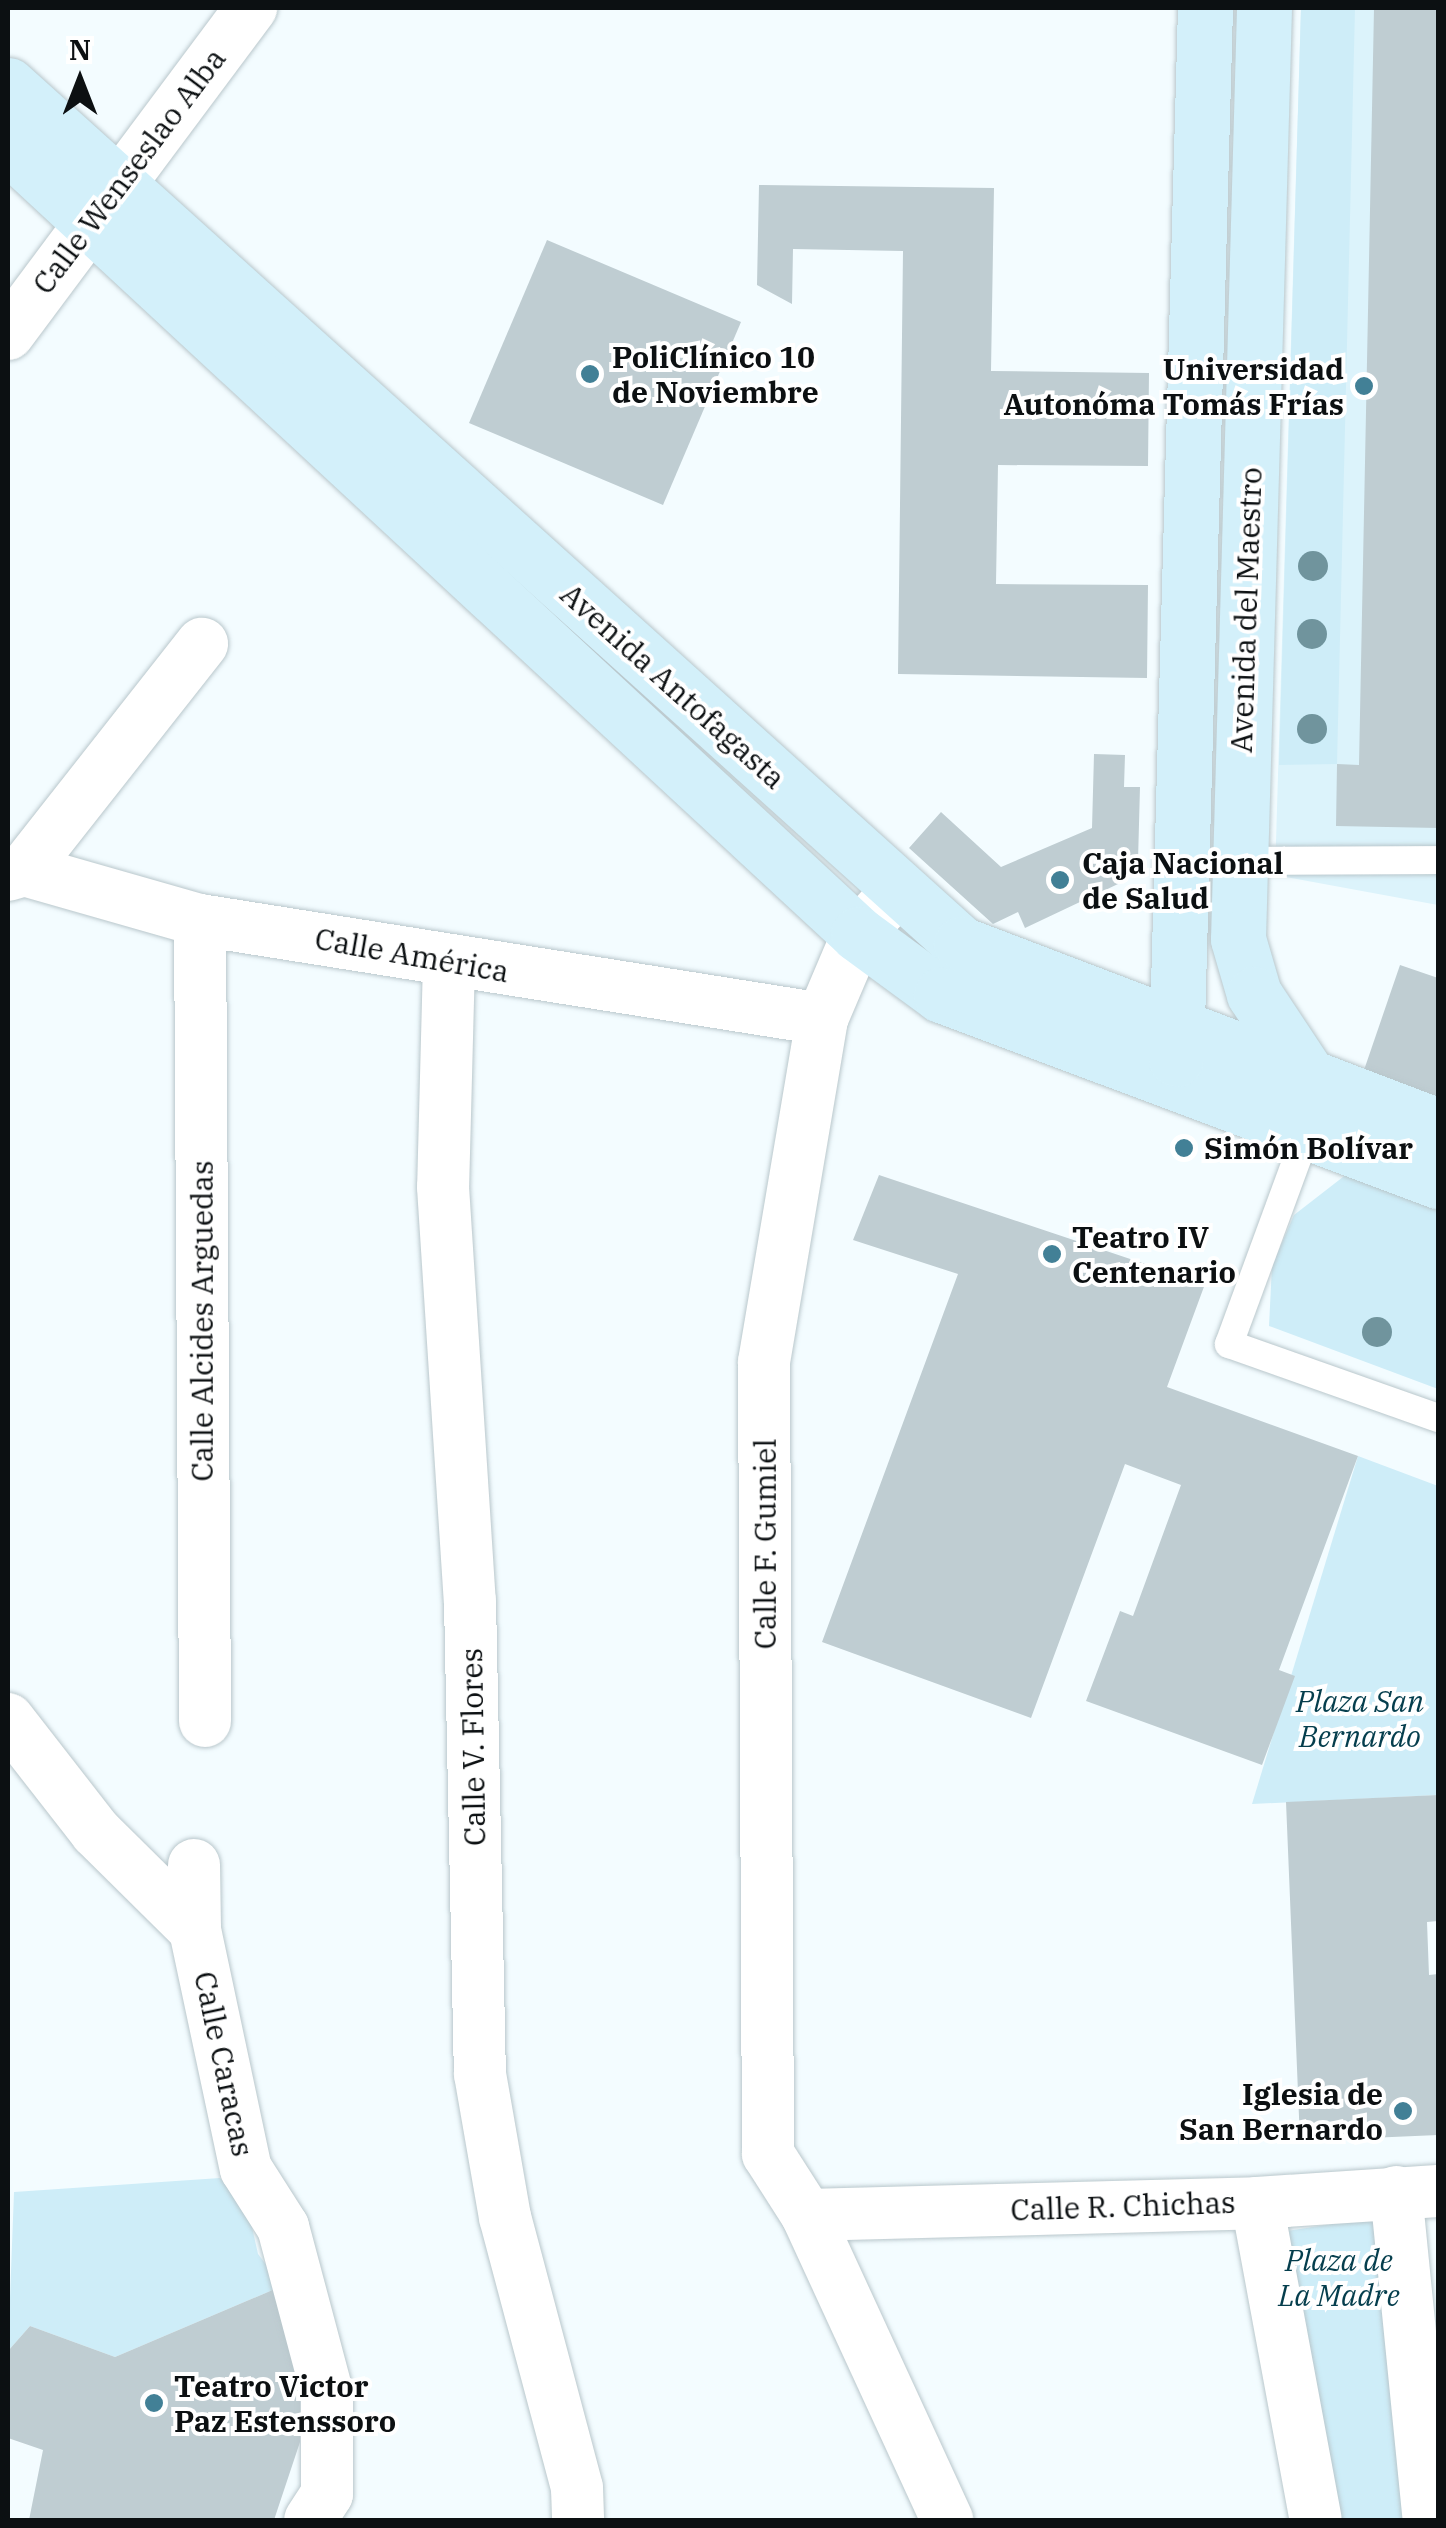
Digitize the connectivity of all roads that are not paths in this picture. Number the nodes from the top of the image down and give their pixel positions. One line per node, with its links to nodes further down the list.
1 (251, 8): 6 (street, Calle Wenseslao Alba)
2 (1206, 8): 17 (street, Avenida del Maestro)
3 (1264, 8): 10 (street, Avenida del Maestro)
4 (8, 84): 6 (street, Avenida Antofagasta)
5 (8, 146): 6 (street, Avenida Antofagasta)
6 (104, 205): 7 (street, Calle Wenseslao Alba); 12 (street, Avenida Antofagasta); 14 (street, Avenida Antofagasta)
7 (8, 334)
8 (202, 644): 11 (street)
9 (1438, 860): 10 (lane)
10 (1238, 861): 18 (street, Avenida del Maestro)
11 (16, 872): 13 (street, Calle América)
12 (899, 889): 14 (street, Calle F. Gumiel); 17 (street, Avenida Antofagasta)
13 (200, 920): 15 (street, Calle América); 25 (street, Calle Alcides Arguedas)
14 (858, 934): 16 (street, Calle F. Gumiel); 19 (street, Avenida Antofagasta)
15 (449, 962): 16 (street, Calle América); 32 (street, Calle V. Flores)
16 (822, 1019): 30 (street, Calle F. Gumiel)
17 (1178, 1027): 18 (street, Avenida Antofagasta); 19 (street, Avenida del Maestro)
18 (1307, 1074): 20 (street, Avenida Antofagasta)
19 (1175, 1081): 21 (street, Avenida Antofagasta)
20 (1438, 1126)
21 (1307, 1132): 22 (street, Avenida Antofagasta); 23 (lane)
22 (1438, 1181)
23 (1438, 1418)
24 (8, 1718): 27 (street, Calle Caracas)
25 (205, 1722)
26 (194, 1865): 27 (street)
27 (195, 1930): 31 (street, Calle Caracas)
28 (1417, 2192): 29 (street, Calle R. Chichas); 35 (street)
29 (1257, 2203): 30 (street, Calle R. Chichas); 34 (street)
30 (807, 2215): 33 (street, Calle F. Gumiel)
31 (310, 2520)
32 (578, 2520)
33 (947, 2520)
34 (1316, 2520)
35 (1430, 2520)

